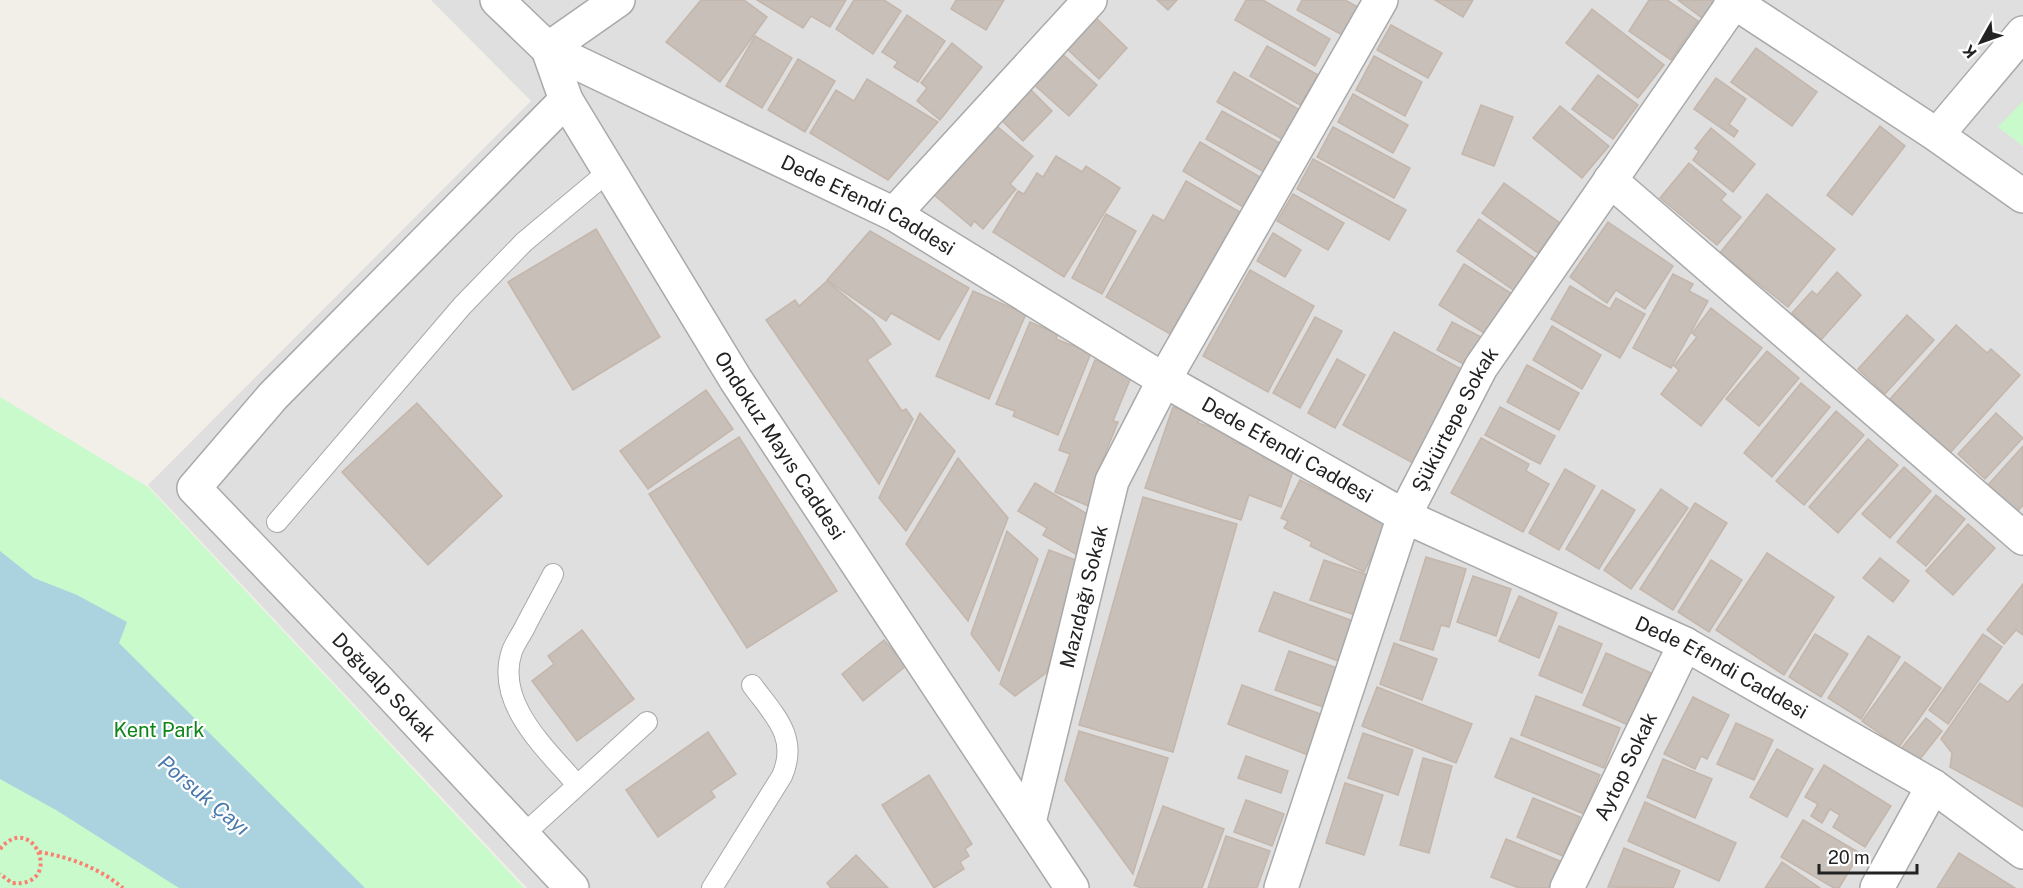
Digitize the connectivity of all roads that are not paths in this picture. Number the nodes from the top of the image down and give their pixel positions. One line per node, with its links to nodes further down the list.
1 (497, 0): 7 (street, Ondokuz Mayıs Caddesi)
2 (618, 0): 7 (street)
3 (1090, 0): 13 (street)
4 (1381, 0): 14 (street, Mazıdağı Sokak)
5 (1733, 1): 9 (street); 11 (street, Şükürtepe Sokak)
6 (2021, 40): 9 (street)
7 (548, 49): 8 (street, Ondokuz Mayıs Caddesi); 13 (street, Dede Efendi Caddesi)
8 (566, 100): 10 (street, Ondokuz Mayıs Caddesi); 25 (street, Doğualp Sokak)
9 (1937, 135): 12 (street)
10 (609, 171): 16 (lane); 24 (street, Ondokuz Mayıs Caddesi)
11 (1610, 180): 15 (street, Şükürtepe Sokak); 17 (street)
12 (2023, 196)
13 (894, 214): 14 (street, Dede Efendi Caddesi)
14 (1164, 380): 15 (street, Dede Efendi Caddesi); 24 (street, Mazıdağı Sokak)
15 (1404, 516): 19 (street, Dede Efendi Caddesi); 30 (street, Şükürtepe Sokak)
16 (277, 522)
17 (2023, 538)
18 (553, 574): 22 (lane)
19 (1685, 644): 23 (street, Dede Efendi Caddesi); 31 (street, Aytop Sokak)
20 (752, 685): 28 (lane)
21 (647, 722): 22 (lane)
22 (577, 785): 25 (lane)
23 (1933, 786): 26 (street, Dede Efendi Caddesi); 32 (street)
24 (1029, 822): 29 (street, Ondokuz Mayıs Caddesi)
25 (523, 835): 27 (street, Doğualp Sokak)
26 (2023, 852)
27 (572, 888)
28 (712, 888)
29 (1072, 888)
30 (1281, 888)
31 (1567, 888)
32 (1877, 888)

